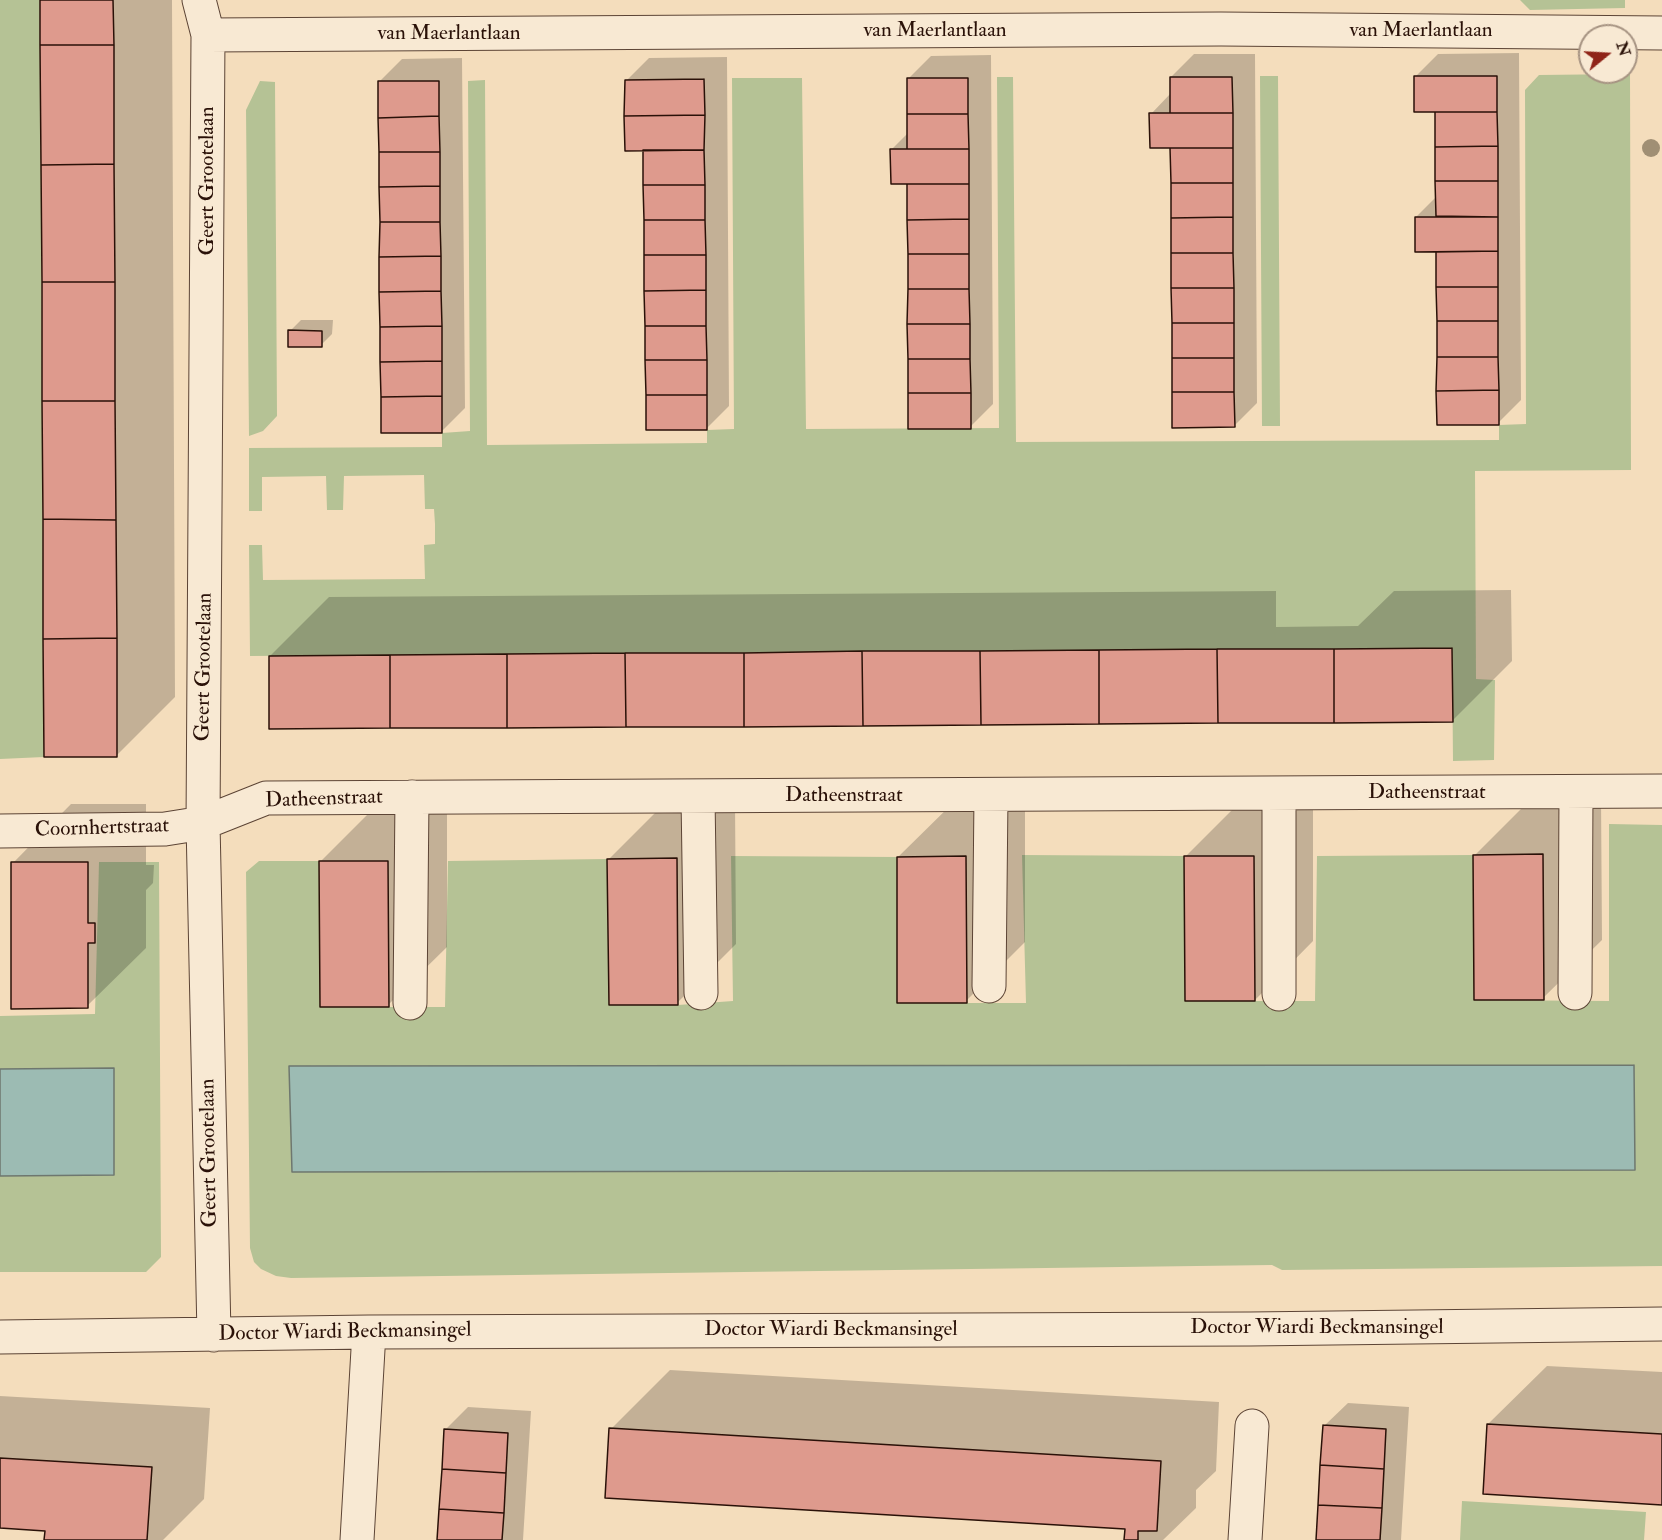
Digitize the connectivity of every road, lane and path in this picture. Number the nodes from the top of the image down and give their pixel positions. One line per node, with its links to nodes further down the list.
1 (199, 0): 3 (street, Geert Grootelaan)
2 (1662, 33): 3 (street, van Maerlantlaan)
3 (208, 35): 10 (street, Geert Grootelaan)
4 (1662, 791): 5 (street, Datheenstraat)
5 (1576, 792): 6 (street, Datheenstraat); 14 (street)
6 (1279, 794): 8 (street, Datheenstraat); 15 (street)
7 (698, 796): 8 (street, Datheenstraat); 9 (street, Datheenstraat); 13 (street)
8 (991, 796): 12 (street)
9 (412, 797): 10 (street, Datheenstraat); 16 (street, Datheenstraat)
10 (203, 823): 11 (street, Coornhertstraat); 19 (street, Geert Grootelaan)
11 (0, 831)
12 (989, 986)
13 (701, 993)
14 (1575, 993)
15 (1279, 994)
16 (410, 1003)
17 (1662, 1324): 18 (street, Doctor Wiardi Beckmansingel)
18 (369, 1332): 19 (street, Doctor Wiardi Beckmansingel); 22 (street)
19 (214, 1335): 20 (street, Doctor Wiardi Beckmansingel)
20 (0, 1337)
21 (1252, 1426): 23 (street)
22 (357, 1540)
23 (1245, 1540)

